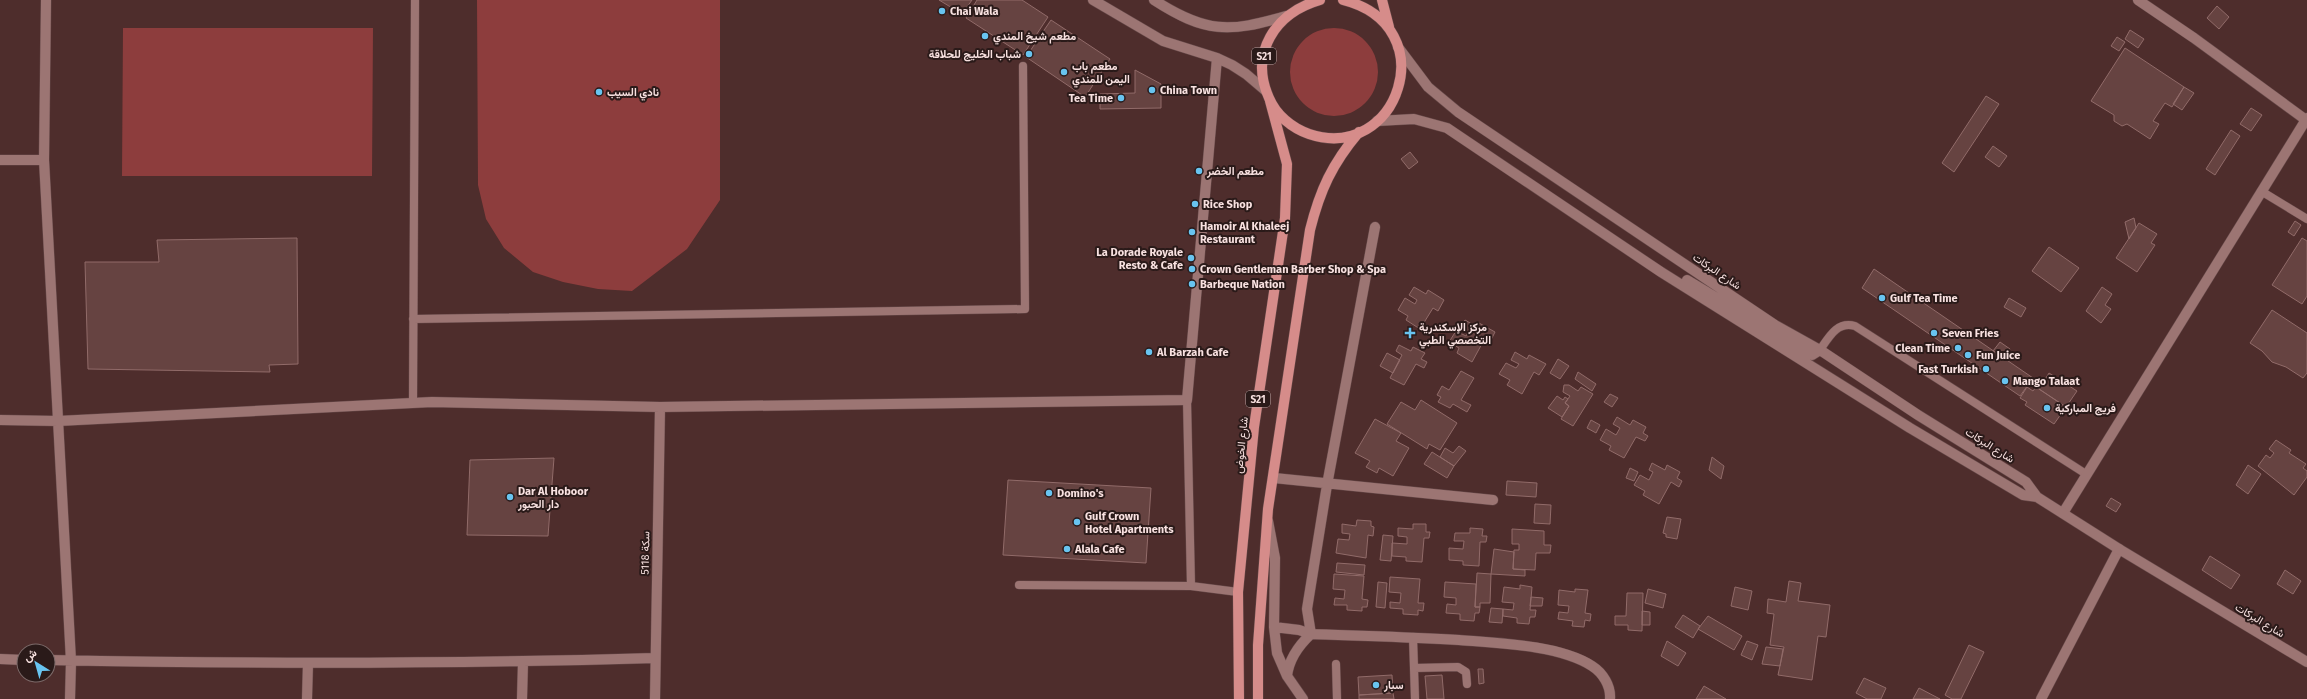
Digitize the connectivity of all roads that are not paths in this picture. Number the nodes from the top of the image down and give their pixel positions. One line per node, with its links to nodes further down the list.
1 (46, 0): 23 (street)
2 (415, 0): 28 (lane)
3 (1093, 0): 15 (street)
4 (1154, 0): 11 (street)
5 (1164, 0): 11 (lane)
6 (1320, 0): 10 (main road, S21)
7 (1343, 0): 13 (main road, S21)
8 (1382, 0): 13 (main road, S21)
9 (2138, 0): 19 (street)
10 (1302, 3): 12 (main road, S21)
11 (1170, 10): 12 (street)
12 (1286, 16): 17 (main road, S21)
13 (1390, 29): 14 (main road, S21)
14 (1398, 47): 20 (main road, S21); 29 (street, شارع البركات)
15 (1217, 58): 17 (street); 30 (street)
16 (1023, 66): 28 (lane)
17 (1266, 91): 18 (main road, S21)
18 (1270, 101): 21 (main road, S21); 45 (main road, شارع الخوض / S21)
19 (2306, 119): 24 (street)
20 (1377, 121): 21 (main road, S21); 27 (street, شارع البركات)
21 (1359, 132): 36 (main road, S21)
22 (0, 160): 23 (street)
23 (44, 160): 34 (street)
24 (2261, 191): 25 (lane); 35 (street)
25 (2307, 219)
26 (1375, 227): 37 (street)
27 (1661, 272): 29 (street); 38 (street, شارع البركات)
28 (414, 319): 31 (lane)
29 (1820, 350): 35 (lane); 38 (street, شارع البركات)
30 (1187, 400): 32 (street); 44 (lane)
31 (412, 403): 32 (street); 34 (street)
32 (660, 406): 49 (street, سكة 5118)
33 (0, 420): 34 (street)
34 (58, 421): 53 (street)
35 (2086, 474): 40 (street)
36 (1274, 478): 37 (street); 41 (main road, S21)
37 (1326, 485): 39 (street); 47 (street)
38 (2037, 497): 40 (street, شارع البركات)
39 (1493, 500)
40 (2063, 512): 42 (street, شارع البركات)
41 (1268, 520): 46 (street); 66 (main road, S21)
42 (2119, 549): 55 (street, شارع البركات); 71 (street)
43 (1019, 585): 44 (lane)
44 (1191, 586): 45 (lane)
45 (1238, 592): 65 (main road, شارع الخوض / S21)
46 (1274, 627): 47 (street); 59 (street)
47 (1311, 634): 48 (street); 59 (street)
48 (1413, 637): 58 (lane); 70 (street)
49 (655, 658): 54 (street); 64 (street, سكة 5118)
50 (0, 660): 51 (street)
51 (16, 660)
52 (56, 660): 53 (street)
53 (71, 661): 56 (street); 61 (street)
54 (523, 662): 56 (street); 63 (street)
55 (2307, 662)
56 (308, 663): 62 (street)
57 (1336, 664): 68 (lane)
58 (1414, 668): 60 (lane); 69 (lane)
59 (1287, 676): 67 (street)
60 (1467, 684)
61 (70, 699)
62 (307, 699)
63 (522, 699)
64 (654, 699)
65 (1239, 699)
66 (1258, 699)
67 (1303, 699)
68 (1337, 699)
69 (1415, 699)
70 (1610, 699)
71 (2041, 699)

